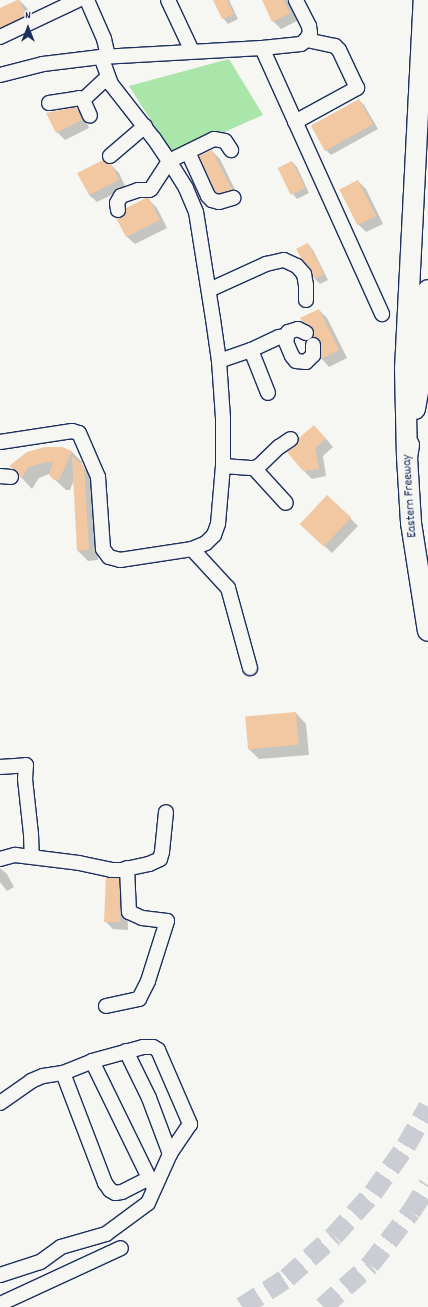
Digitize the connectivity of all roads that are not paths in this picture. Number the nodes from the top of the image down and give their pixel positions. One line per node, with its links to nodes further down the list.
1 (78, 0): 6 (street)
2 (87, 0): 10 (street)
3 (168, 0): 9 (street)
4 (296, 0): 7 (street)
5 (424, 0): 36 (highway)
6 (0, 37)
7 (306, 40): 8 (street); 16 (street)
8 (262, 48): 9 (street); 16 (street)
9 (192, 52): 10 (street)
10 (104, 57): 11 (street); 12 (street)
11 (0, 75)
12 (107, 78): 13 (street); 17 (street)
13 (83, 100): 14 (street); 15 (street)
14 (49, 103)
15 (90, 116)
16 (295, 122): 27 (street)
17 (145, 126): 20 (street); 21 (street)
18 (231, 150): 19 (street)
19 (188, 152): 21 (street); 22 (street)
20 (110, 156)
21 (170, 161): 23 (street); 24 (street)
22 (233, 198)
23 (118, 210)
24 (209, 290): 26 (street); 32 (street)
25 (428, 290): 36 (highway, Eastern Freeway)
26 (306, 300)
27 (382, 314)
28 (306, 333): 29 (street)
29 (286, 336): 30 (street); 31 (street)
30 (313, 345)
31 (251, 350): 32 (street); 33 (street)
32 (219, 361): 37 (street)
33 (268, 393)
34 (290, 439): 38 (street)
35 (0, 442): 40 (street)
36 (407, 457): 41 (highway, Eastern Freeway)
37 (223, 466): 38 (street); 40 (street)
38 (254, 468): 39 (street)
39 (286, 503)
40 (192, 549): 42 (street)
41 (428, 631)
42 (250, 668)
43 (0, 767): 45 (street)
44 (166, 812): 47 (street)
45 (32, 857): 46 (street); 47 (street)
46 (0, 859)
47 (127, 868): 48 (street)
48 (106, 1006)
49 (126, 1051): 50 (street); 53 (street); 53 (street)
50 (92, 1061): 51 (street); 54 (street)
51 (63, 1073): 52 (street); 54 (street)
52 (0, 1103)
53 (170, 1154): 54 (street)
54 (152, 1185): 56 (street)
55 (121, 1248): 57 (street)
56 (0, 1275)
57 (0, 1304)

